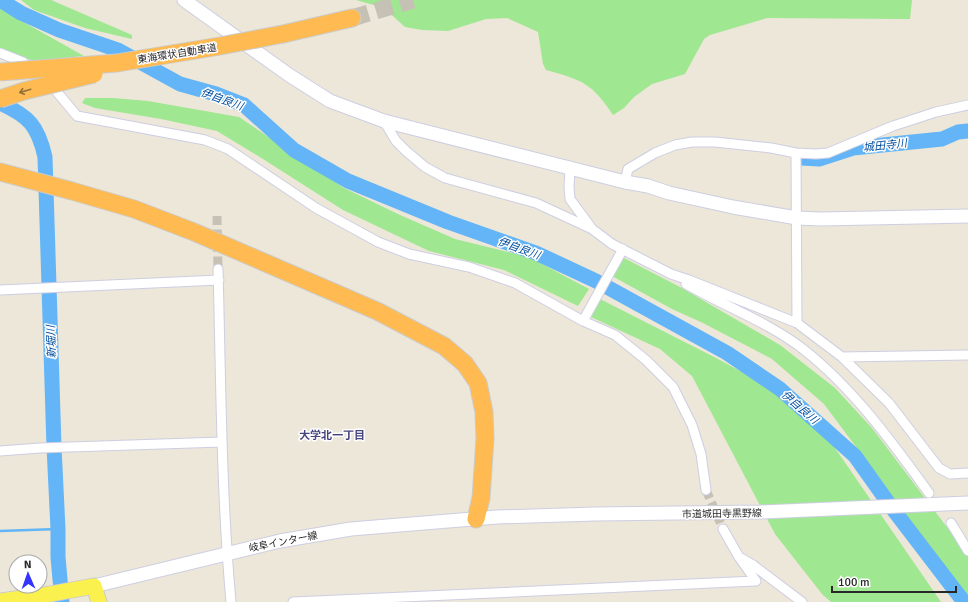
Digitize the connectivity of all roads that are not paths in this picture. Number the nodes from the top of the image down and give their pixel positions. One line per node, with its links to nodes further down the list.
1 (184, 0): 8 (street)
2 (352, 18): 4 (highway, 東海環状自動車道, bridge)
3 (0, 53): 23 (street)
4 (158, 57): 5 (highway, 東海環状自動車道, bridge); 6 (highway, one-way to 6, bridge)
5 (0, 72)
6 (0, 99)
7 (968, 105): 9 (street)
8 (384, 121): 10 (street); 17 (street)
9 (796, 153): 12 (street); 16 (street)
10 (570, 168): 12 (street); 17 (street)
11 (0, 172): 14 (highway)
12 (625, 182): 16 (street)
13 (0, 184): 14 (highway)
14 (28, 185): 33 (highway)
15 (968, 216): 16 (street)
16 (797, 218): 24 (street)
17 (592, 229): 18 (street)
18 (621, 253): 20 (street); 23 (street)
19 (218, 269): 21 (street)
20 (671, 274): 24 (street); 31 (street)
21 (219, 280): 22 (street); 27 (street)
22 (0, 290)
23 (584, 318): 30 (street)
24 (798, 323): 26 (street)
25 (968, 355): 26 (street)
26 (842, 357): 29 (street)
27 (222, 442): 28 (street); 37 (street)
28 (0, 451)
29 (968, 473)
30 (706, 490)
31 (933, 499): 32 (street, 市道城田寺黒野線); 33 (street, 市道城田寺黒野線)
32 (968, 503)
33 (476, 518): 37 (street, 岐阜インター線)
34 (951, 523): 36 (street)
35 (723, 528): 38 (street)
36 (968, 551)
37 (226, 553): 39 (street, 岐阜インター線); 44 (street)
38 (739, 557): 40 (street); 46 (street)
39 (94, 586): 41 (main road); 42 (main road); 43 (main road)
40 (405, 599): 45 (street)
41 (0, 601)
42 (90, 602)
43 (99, 602)
44 (231, 602)
45 (293, 602)
46 (802, 602)

